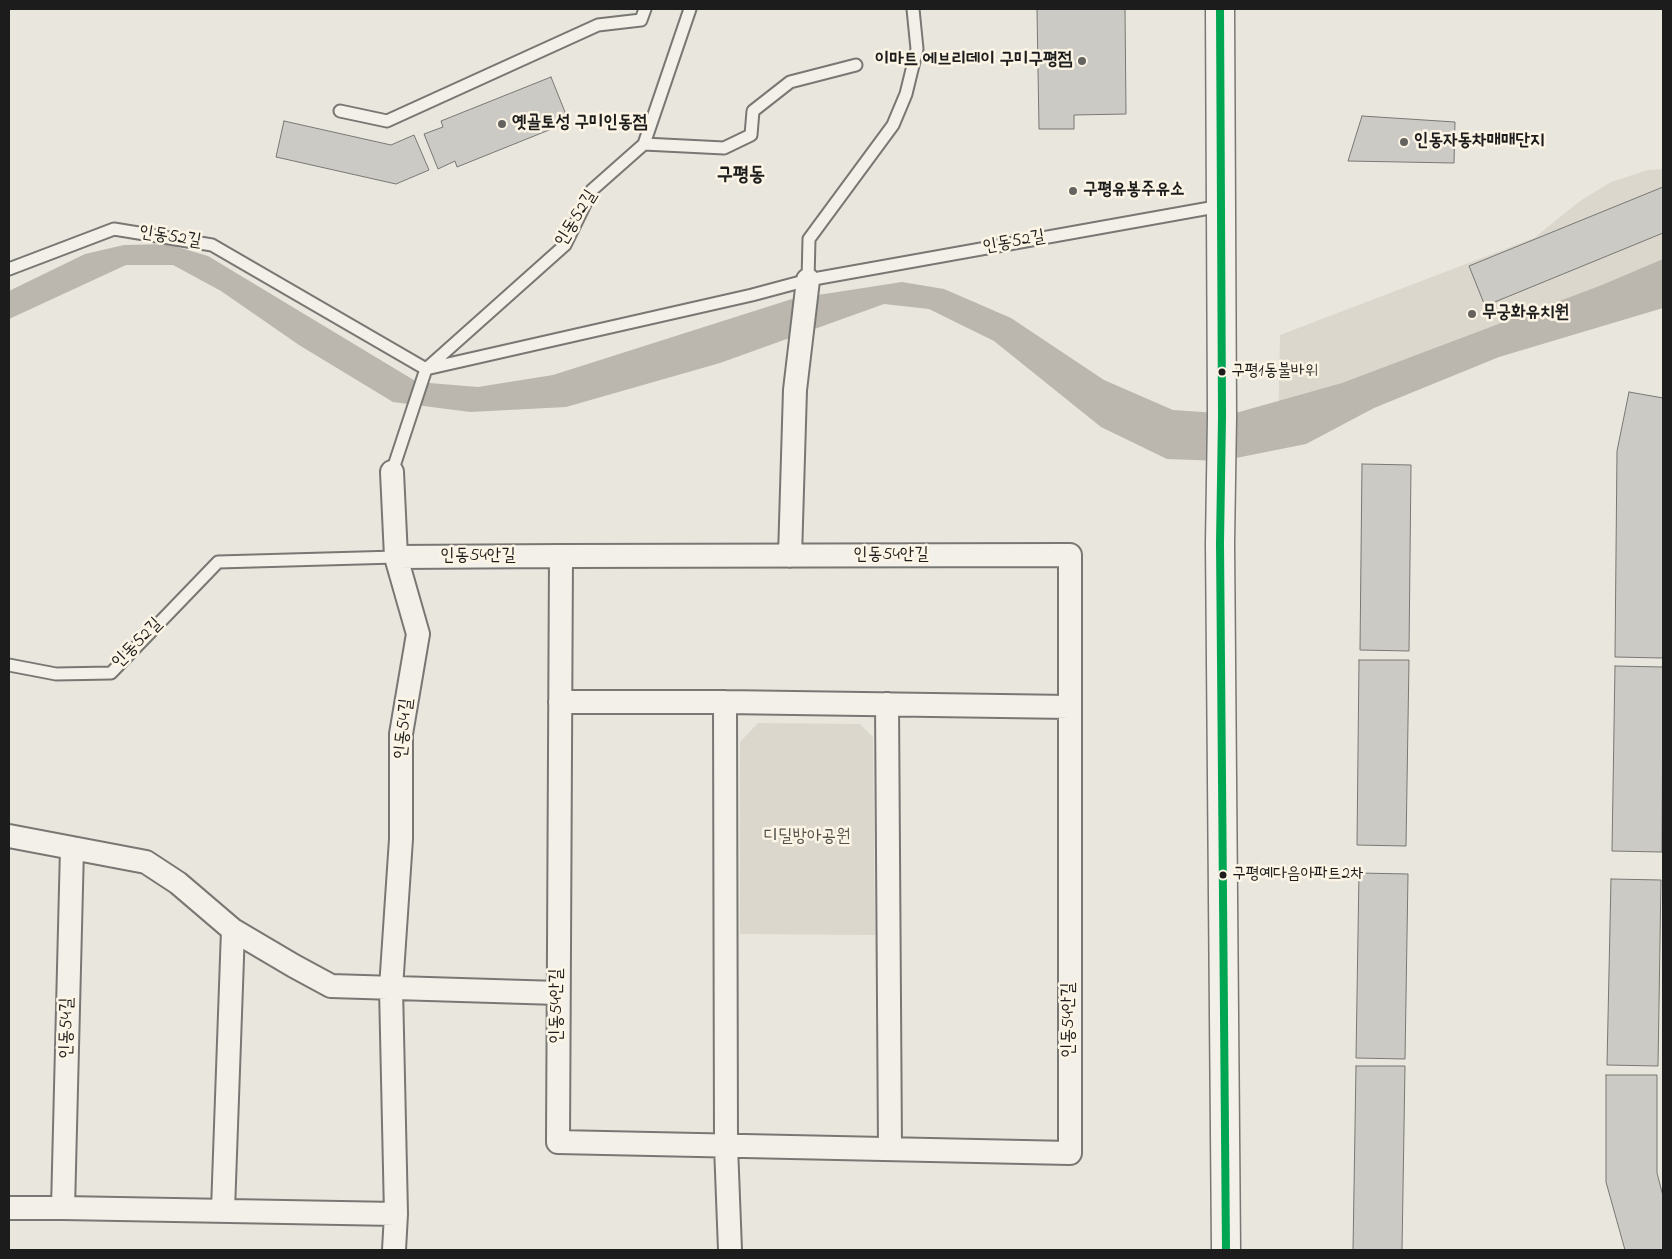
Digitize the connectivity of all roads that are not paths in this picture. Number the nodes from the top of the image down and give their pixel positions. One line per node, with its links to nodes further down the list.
1 (645, 9): 6 (lane)
2 (690, 9): 7 (lane, 인동52길)
3 (913, 9): 10 (lane)
4 (1220, 9): 8 (main road)
5 (856, 65): 7 (lane)
6 (340, 111)
7 (644, 144): 11 (lane, 인동52길)
8 (1221, 206): 10 (lane, 인동52길); 34 (main road)
9 (9, 269): 11 (lane, 인동52길)
10 (808, 280): 11 (lane, 인동52길); 14 (street)
11 (426, 369): 12 (lane)
12 (392, 472): 15 (street, 인동54길)
13 (561, 556): 14 (street, 인동54안길); 15 (street, 인동54안길); 17 (street, 인동54안길)
14 (790, 556): 20 (street, 인동54안길)
15 (396, 557): 16 (lane, 인동52길); 24 (street, 인동54길)
16 (9, 665)
17 (560, 702): 18 (street); 25 (street, 인동54안길)
18 (725, 702): 19 (street); 26 (street)
19 (887, 704): 20 (street); 27 (street)
20 (1070, 707): 27 (street, 인동54안길)
21 (9, 836): 22 (street)
22 (72, 848): 23 (street); 29 (street, 인동54길)
23 (233, 930): 24 (street); 30 (street)
24 (391, 988): 25 (street); 31 (street, 인동54길)
25 (558, 993): 26 (street, 인동54안길)
26 (726, 1146): 27 (street, 인동54안길); 33 (street)
27 (890, 1149)
28 (9, 1208): 29 (street)
29 (63, 1208): 30 (street)
30 (224, 1210): 31 (street)
31 (396, 1214): 32 (street, 인동54길)
32 (394, 1250)
33 (730, 1250)
34 (1226, 1250)

